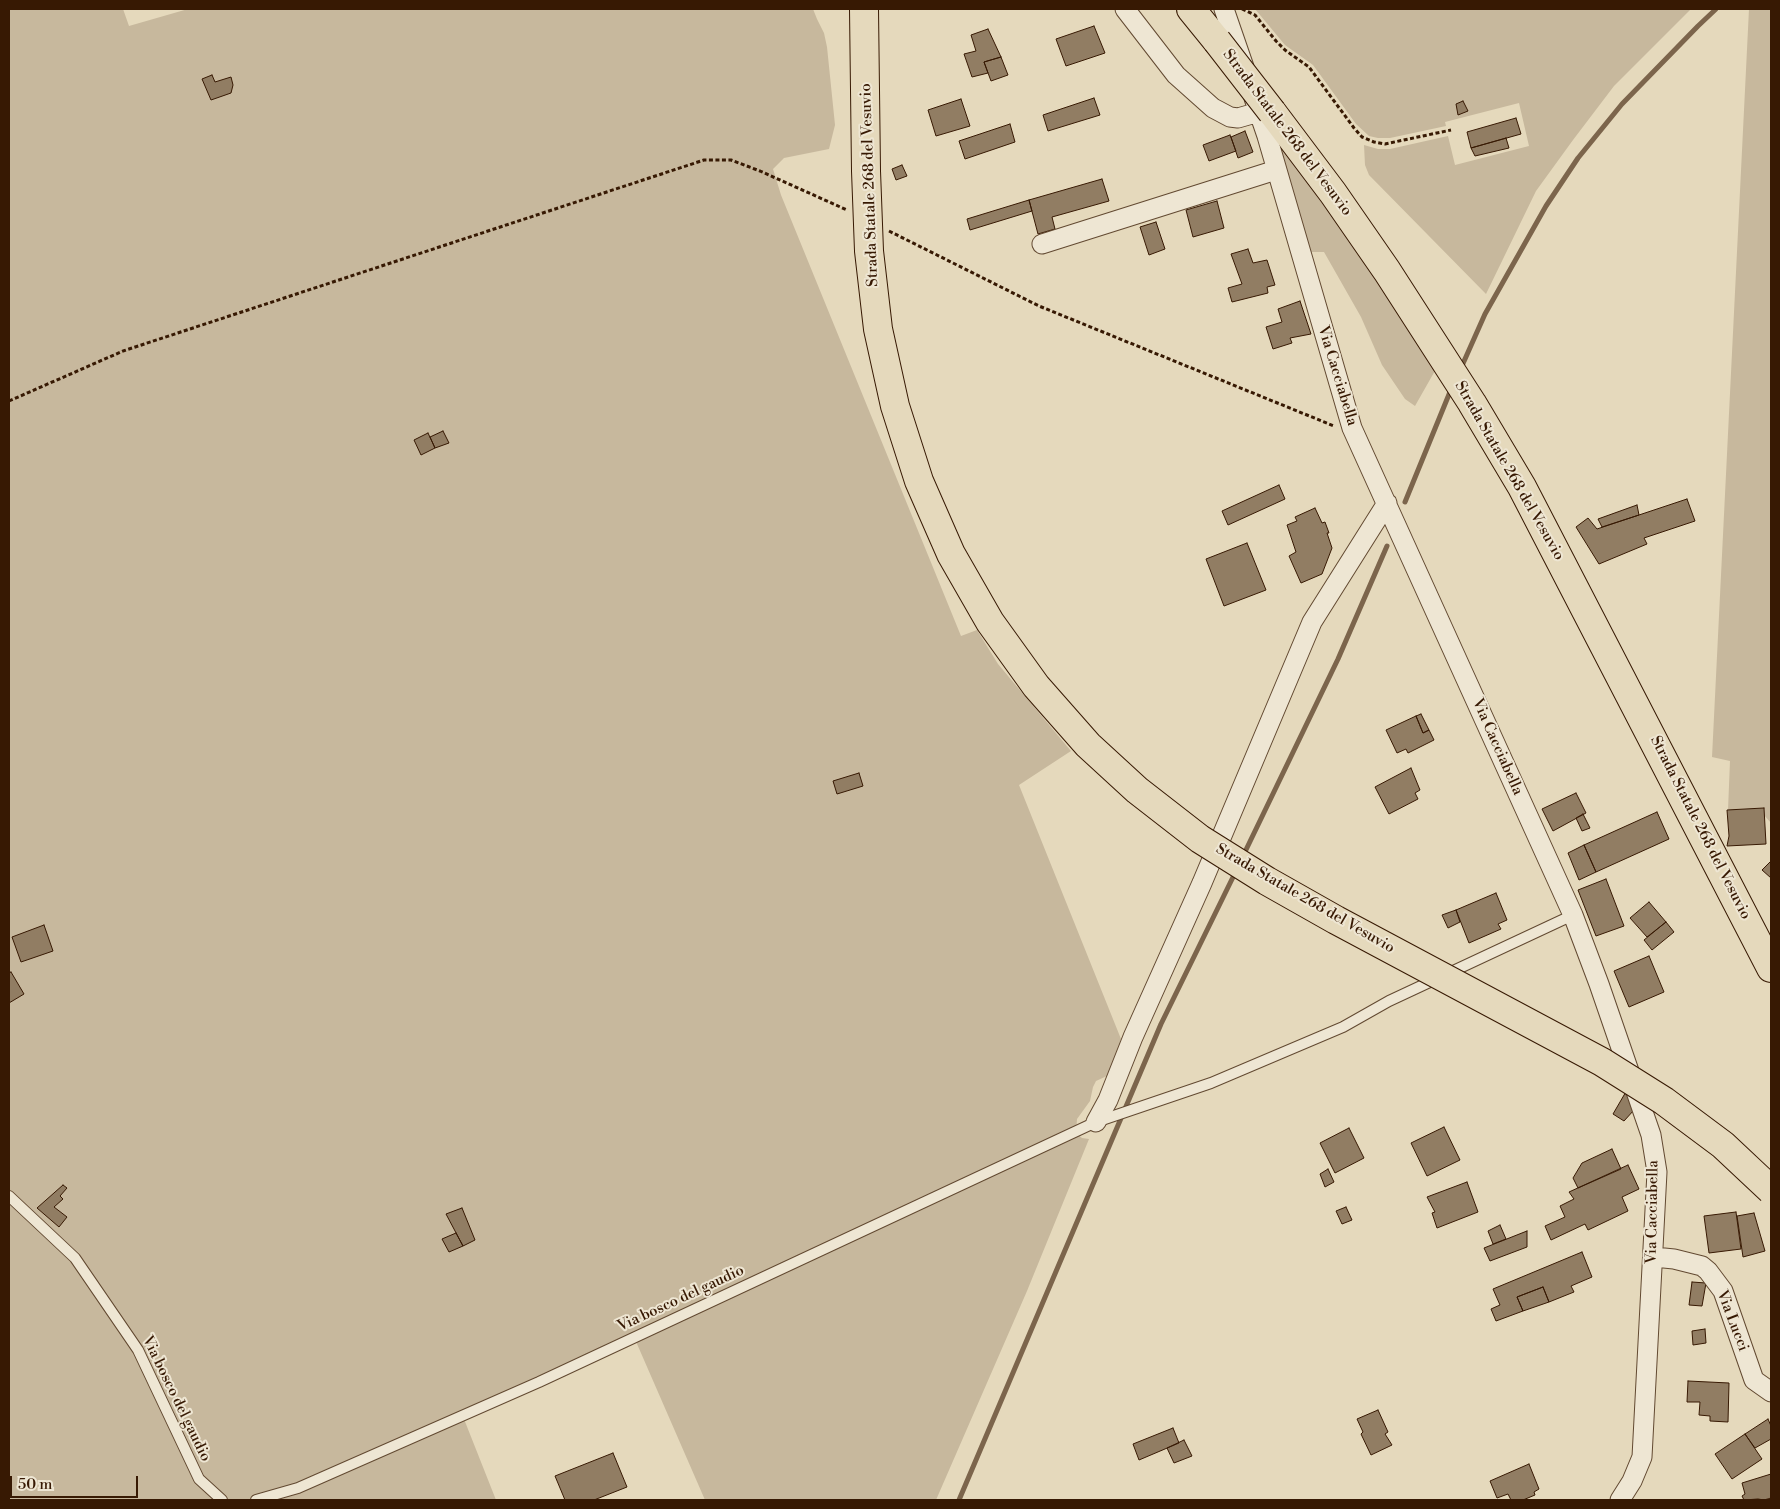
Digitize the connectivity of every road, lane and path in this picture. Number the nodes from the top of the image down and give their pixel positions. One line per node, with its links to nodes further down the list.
1 (864, 9): 17 (highway, Strada Statale 268 del Vesuvio, bridge)
2 (1125, 9): 5 (street)
3 (1191, 9): 5 (highway, Strada Statale 268 del Vesuvio, bridge)
4 (1225, 10): 5 (street, Via Cacciabella); 6 (path)
5 (1266, 112): 7 (street, Via Cacciabella); 15 (highway, Strada Statale 268 del Vesuvio)
6 (1451, 130)
7 (1276, 170): 10 (street); 12 (street, Via Cacciabella)
8 (850, 212): 11 (path)
9 (885, 229): 12 (path)
10 (1042, 244)
11 (9, 401)
12 (1355, 435): 13 (street, Via Cacciabella)
13 (1387, 503): 14 (street, Via Cacciabella); 16 (street)
14 (1573, 915): 16 (lane, Via bosco del gaudio); 19 (street, Via Cacciabella)
15 (1771, 968)
16 (1096, 1122): 22 (lane, Via bosco del gaudio)
17 (1771, 1190)
18 (9, 1196): 21 (lane, Via bosco del gaudio)
19 (1654, 1257): 20 (street, Via Lucci); 23 (street, Via Cacciabella)
20 (1771, 1392)
21 (222, 1500)
22 (256, 1500)
23 (1620, 1500)

